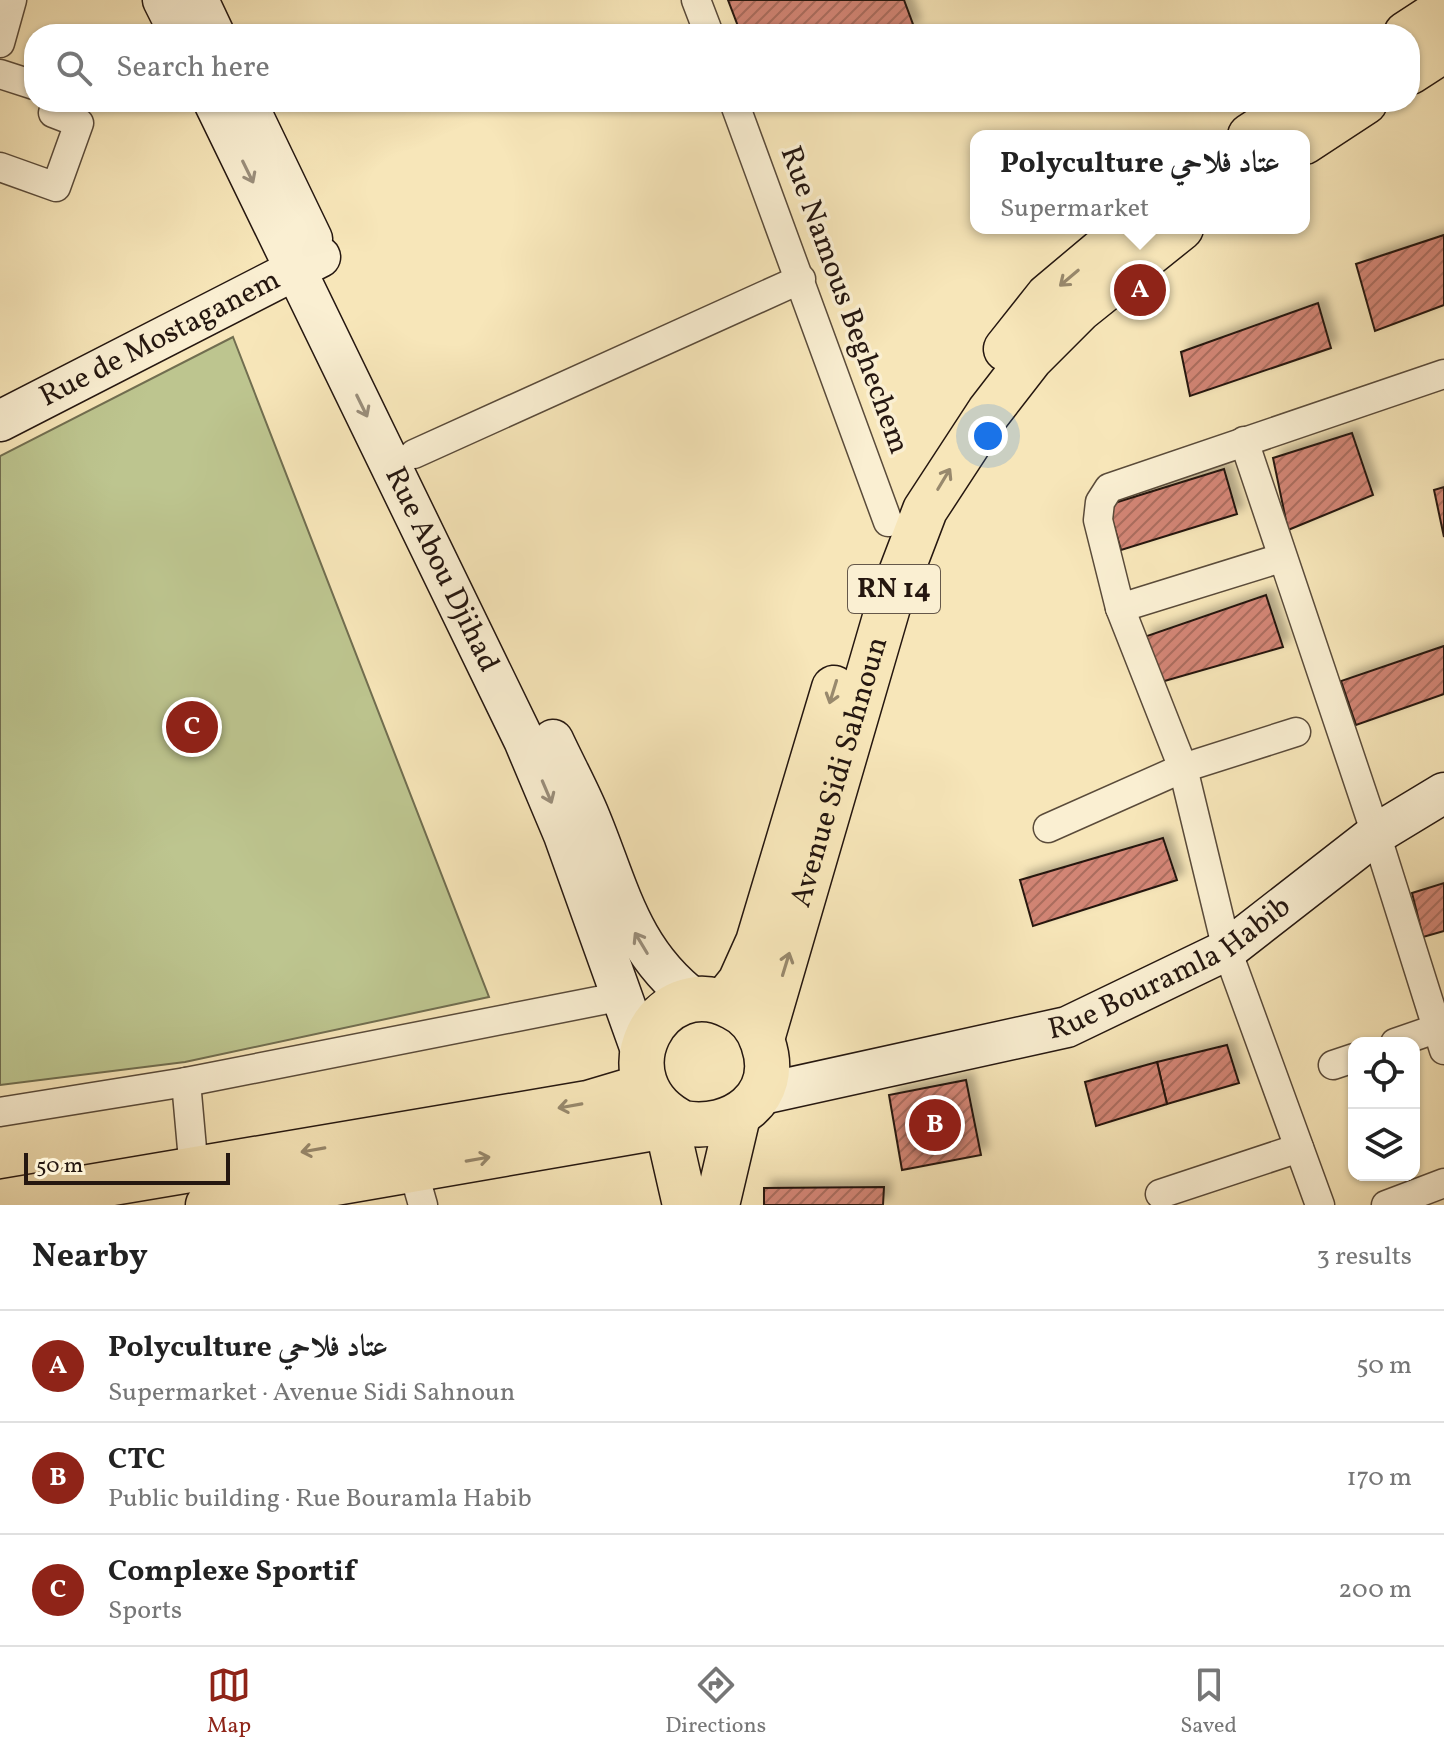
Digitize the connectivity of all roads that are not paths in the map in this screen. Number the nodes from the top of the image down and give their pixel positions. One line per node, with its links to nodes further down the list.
1 (12, 0): 11 (street)
2 (163, 0): 7 (main road)
3 (198, 0): 8 (main road)
4 (696, 0): 9 (street)
5 (1441, 0): 6 (street)
6 (1444, 9): 10 (main road)
7 (175, 24)
8 (209, 24)
9 (705, 24)
10 (1420, 25)
11 (0, 43)
12 (1444, 50): 13 (main road)
13 (1420, 66)
14 (0, 74): 15 (street)
15 (24, 82)
16 (53, 112): 24 (street)
17 (220, 112): 27 (main road, Rue Abou Djihad, one-way to 27)
18 (250, 112): 27 (main road, Rue Abou Djihad)
19 (738, 112): 28 (street, Rue Namous Beghechem)
20 (1287, 112): 22 (main road)
21 (1350, 112): 23 (main road)
22 (1259, 130)
23 (1310, 138)
24 (0, 167)
25 (1122, 234): 33 (main road, Avenue Sidi Sahnoun / RN 14, one-way to 33)
26 (1174, 234): 46 (main road, Avenue Sidi Sahnoun / RN 14, one-way to 26)
27 (308, 264): 30 (main road, Rue de Mostaganem); 32 (main road, Rue Abou Djihad); 42 (main road, Rue Abou Djihad, one-way to 42)
28 (801, 279): 32 (street); 33 (street, Rue Namous Beghechem)
29 (1444, 374): 31 (street)
30 (0, 421)
31 (1244, 441): 34 (street); 35 (street)
32 (414, 454): 43 (main road, Rue Abou Djihad, one-way to 32)
33 (888, 522): 43 (main road, Avenue Sidi Sahnoun / RN 14, one-way to 43)
34 (1281, 558): 35 (street); 40 (street)
35 (1120, 608): 37 (street)
36 (1296, 732): 37 (street)
37 (1183, 768): 39 (street); 41 (street)
38 (1444, 793): 40 (main road, Rue Bouramla Habib)
39 (1048, 828)
40 (1376, 834): 41 (main road, Rue Bouramla Habib); 44 (street)
41 (1227, 950): 47 (main road, Rue Bouramla Habib); 52 (street)
42 (623, 996): 48 (street); 49 (main road, Rue Abou Djihad)
43 (709, 1001): 46 (main road); 49 (main road)
44 (1442, 1034): 45 (street)
45 (1420, 1038)
46 (764, 1043): 47 (main road); 50 (main road)
47 (860, 1073): 50 (main road, Rue Bouramla Habib)
48 (186, 1082): 51 (street); 56 (street)
49 (660, 1100): 50 (main road); 54 (main road, one-way to 49); 56 (main road, one-way to 56); 58 (main road)
50 (748, 1106): 59 (main road)
51 (0, 1112)
52 (1299, 1148): 55 (street); 60 (street)
53 (1444, 1183): 61 (street)
54 (418, 1188): 56 (main road)
55 (1160, 1194)
56 (219, 1195): 57 (main road)
57 (0, 1202)
58 (685, 1205)
59 (717, 1205)
60 (1320, 1205)
61 (1386, 1205)

